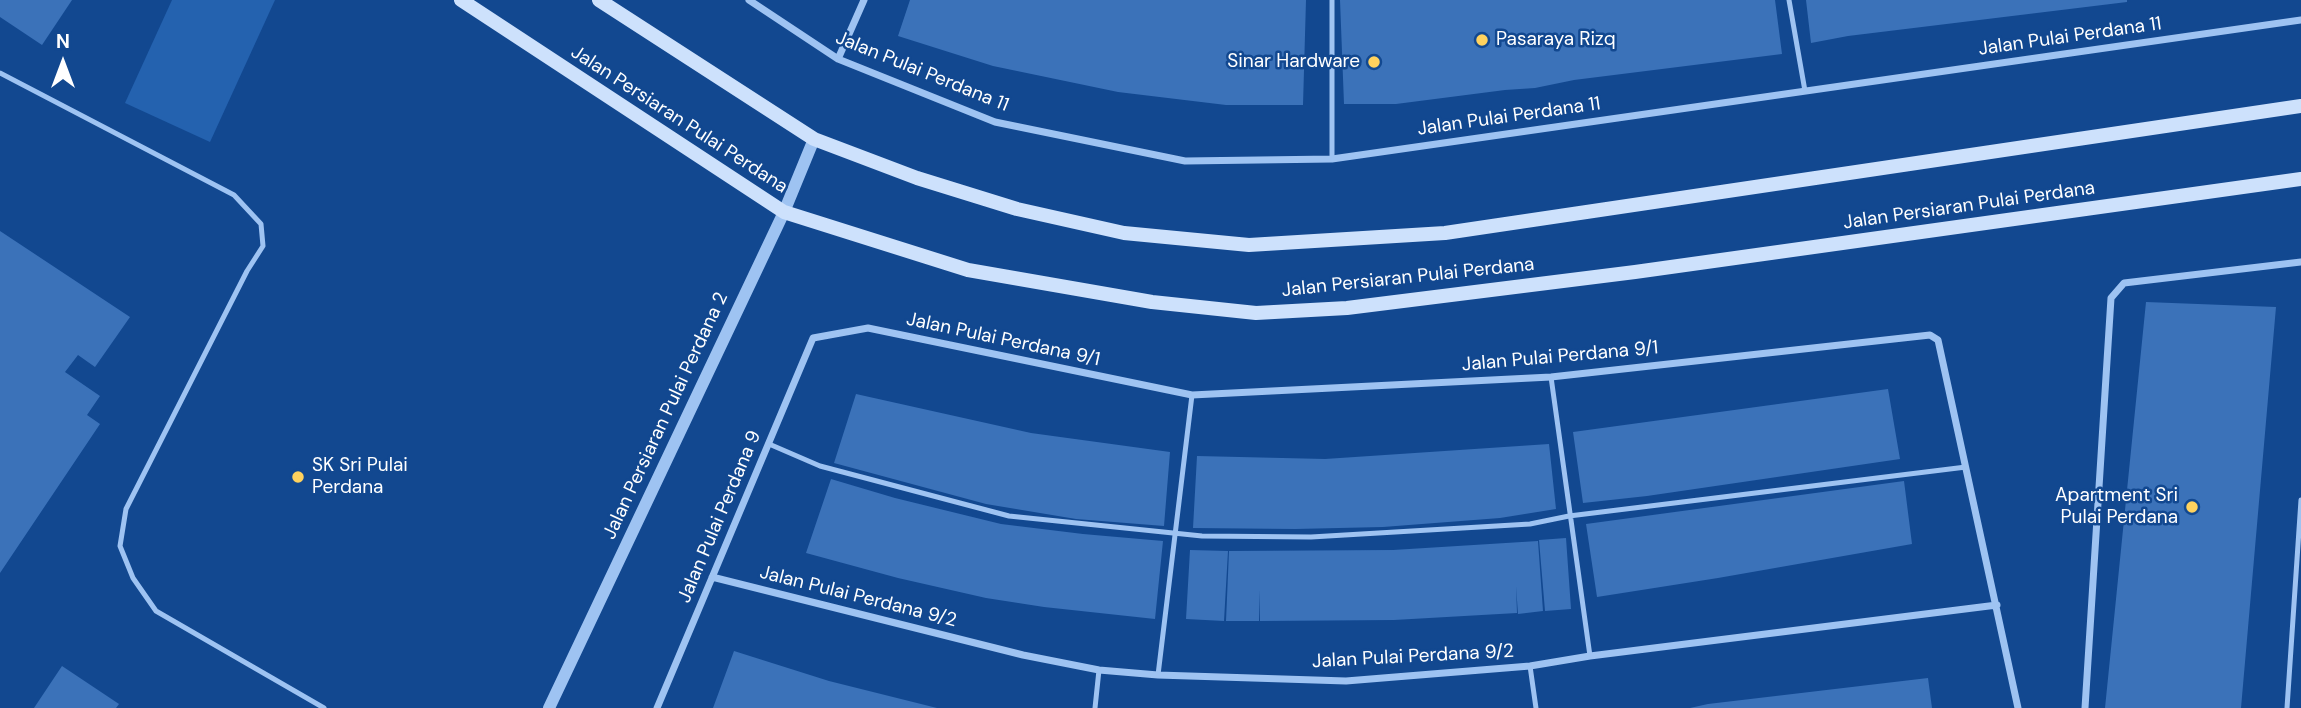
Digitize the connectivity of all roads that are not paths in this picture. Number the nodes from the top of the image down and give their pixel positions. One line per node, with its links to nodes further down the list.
1 (461, 0): 15 (main road, Jalan Persiaran Pulai Perdana)
2 (599, 0): 12 (main road)
3 (749, 0): 8 (street, Jalan Pulai Perdana 11)
4 (864, 0): 8 (street)
5 (1332, 0): 13 (lane)
6 (1788, 0): 10 (lane)
7 (2301, 20): 10 (street, Jalan Pulai Perdana 11)
8 (838, 59): 13 (street, Jalan Pulai Perdana 11)
9 (0, 73): 31 (lane)
10 (1805, 91): 13 (street, Jalan Pulai Perdana 11)
11 (2301, 106): 12 (main road)
12 (814, 139): 15 (street, Jalan Persiaran Pulai Perdana 2)
13 (1332, 159)
14 (2301, 179): 15 (main road, Jalan Persiaran Pulai Perdana)
15 (784, 212): 32 (street, Jalan Persiaran Pulai Perdana 2)
16 (2301, 262): 37 (street)
17 (813, 338): 19 (street, Jalan Pulai Perdana 9/1); 20 (street, Jalan Pulai Perdana 9)
18 (1551, 377): 19 (street, Jalan Pulai Perdana 9/1); 21 (street, Jalan Pulai Perdana 9/1); 23 (lane)
19 (1192, 395): 24 (lane)
20 (769, 444): 24 (lane); 25 (street, Jalan Pulai Perdana 9)
21 (1966, 467): 23 (lane); 26 (street, Jalan Pulai Perdana 9/1)
22 (2301, 500): 38 (lane)
23 (1569, 516): 24 (lane); 27 (lane)
24 (1175, 534): 30 (lane)
25 (712, 577): 29 (street, Jalan Pulai Perdana 9/2); 33 (street, Jalan Pulai Perdana 9)
26 (1997, 605): 27 (street, Jalan Pulai Perdana 9/2); 36 (street, Jalan Pulai Perdana 9/1)
27 (1590, 656): 28 (street, Jalan Pulai Perdana 9/2)
28 (1530, 666): 30 (street, Jalan Pulai Perdana 9/2); 35 (lane)
29 (1099, 670): 30 (street, Jalan Pulai Perdana 9/2); 34 (lane)
30 (1158, 676)
31 (324, 708)
32 (549, 708)
33 (657, 708)
34 (1095, 708)
35 (1536, 708)
36 (2018, 708)
37 (2085, 708)
38 (2287, 708)

